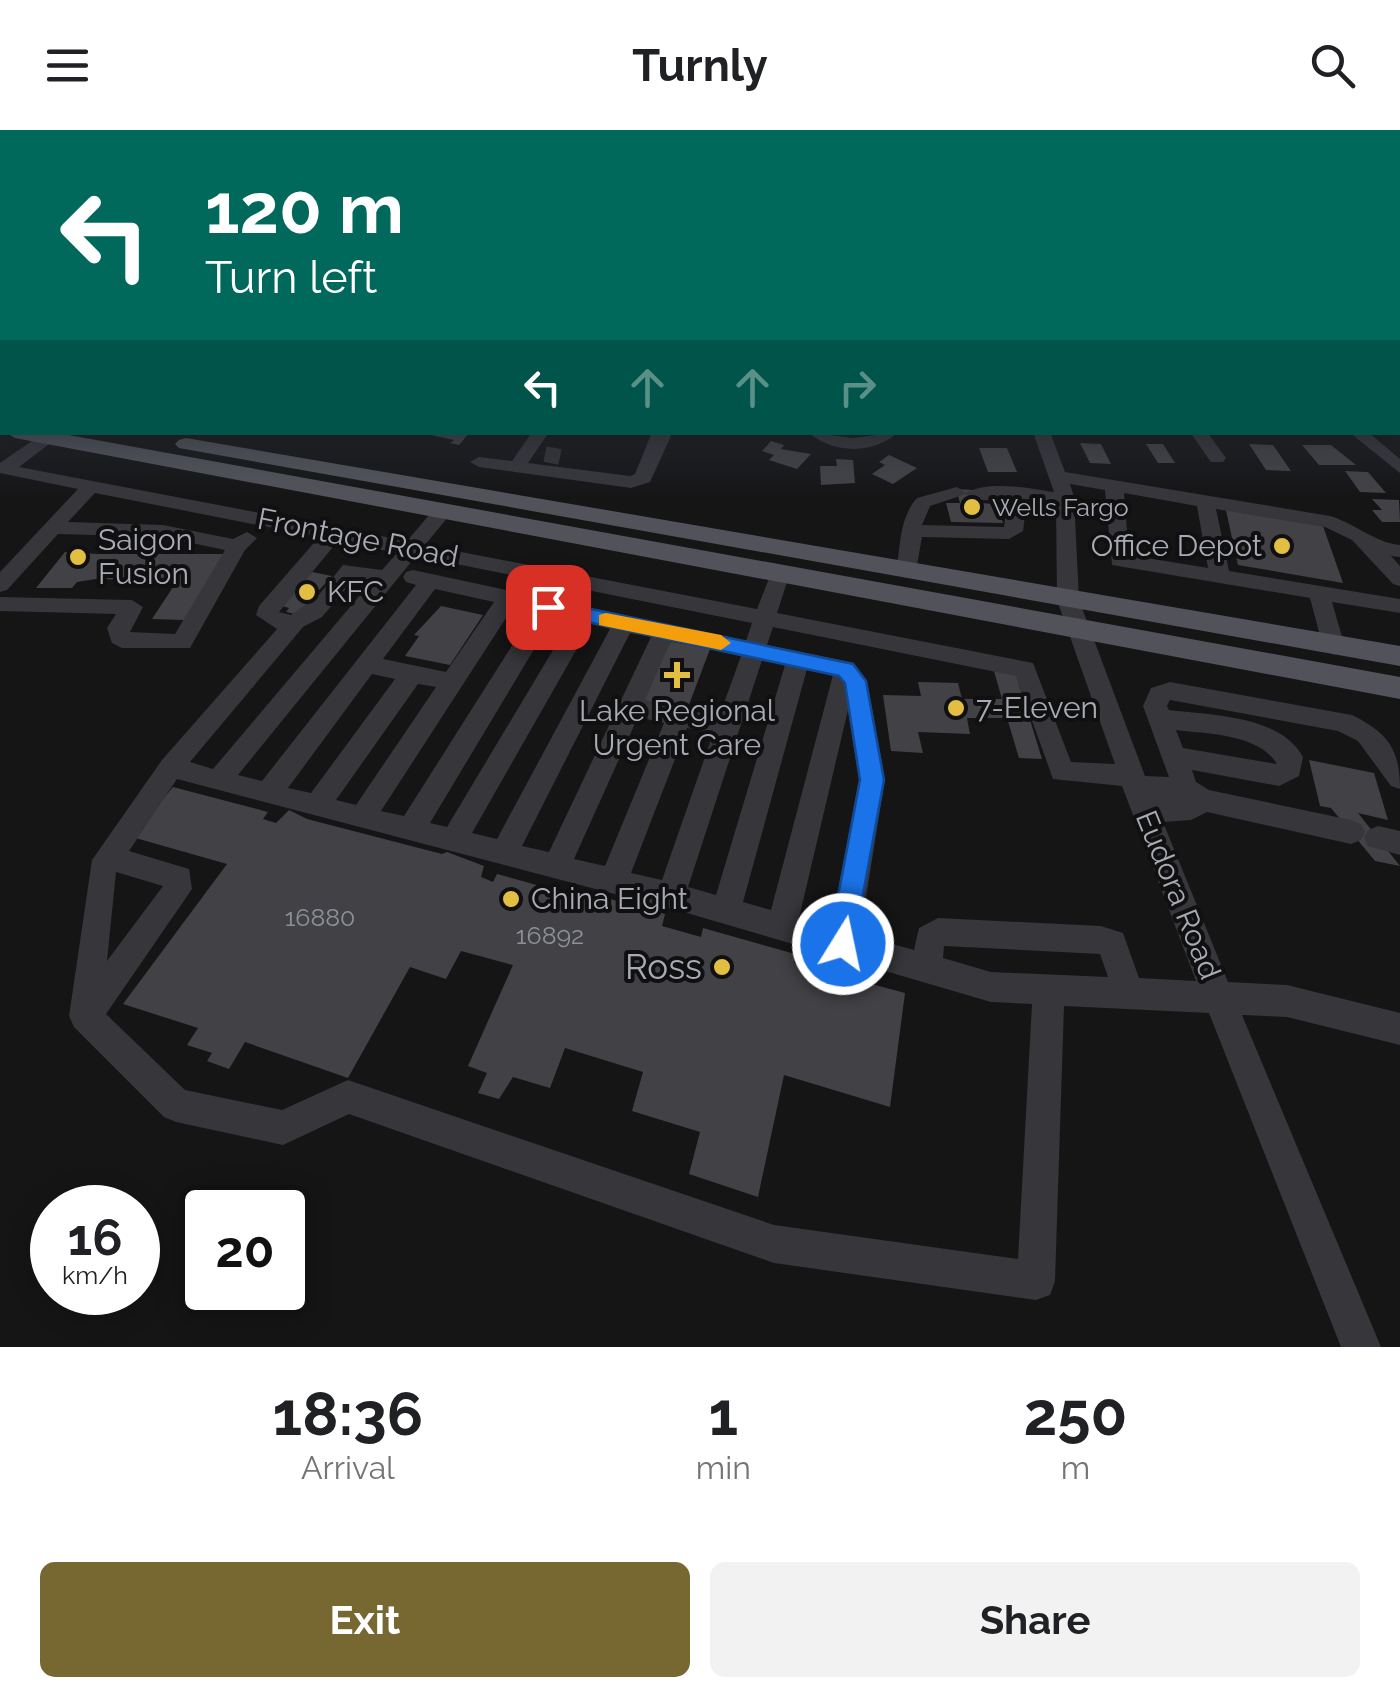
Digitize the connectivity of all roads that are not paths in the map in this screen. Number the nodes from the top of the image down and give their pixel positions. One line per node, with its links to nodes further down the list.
1 (140, 435): 21 (main road)
2 (541, 435): 11 (street)
3 (662, 435): 11 (street)
4 (822, 435): 5 (street)
5 (883, 435)
6 (1042, 435): 17 (street, Eudora Road)
7 (1200, 435): 10 (street)
8 (1361, 435): 13 (street)
9 (52, 436): 14 (street); 20 (main road)
10 (1217, 458)
11 (542, 460): 12 (street)
12 (479, 462)
13 (1400, 468)
14 (4, 472): 16 (street, Frontage Road)
15 (1114, 486): 17 (street); 19 (street); 33 (street)
16 (90, 487): 22 (street, Frontage Road); 23 (street)
17 (1062, 488): 18 (street); 39 (street, Eudora Road)
18 (1018, 494): 25 (street); 25 (street)
19 (1203, 498): 27 (street); 33 (street)
20 (442, 512): 21 (main road); 28 (street); 32 (main road)
21 (594, 516): 30 (main road)
22 (267, 520): 24 (street, Frontage Road); 26 (street)
23 (51, 528): 26 (street); 36 (street)
24 (334, 533): 28 (street, Frontage Road); 45 (street)
25 (910, 533): 30 (street)
26 (237, 546): 40 (street)
27 (1371, 548): 29 (street); 34 (street)
28 (414, 549): 31 (street); 44 (street, Frontage Road)
29 (1400, 551)
30 (906, 571): 39 (main road)
31 (391, 575): 35 (street); 45 (street); 65 (street)
32 (779, 576): 44 (street); 48 (main road)
33 (1215, 577): 37 (street)
34 (1400, 578)
35 (430, 581): 38 (street); 53 (street)
36 (0, 585)
37 (1319, 594): 41 (street); 49 (street)
38 (508, 598): 42 (street); 56 (street)
39 (1068, 600): 48 (street, Eudora Road); 49 (main road)
40 (0, 604)
41 (1400, 606)
42 (548, 607): 43 (street); 71 (street)
43 (585, 615): 46 (street); 73 (street)
44 (764, 618): 50 (street); 66 (street, Frontage Road)
45 (294, 623): 63 (street)
46 (624, 624): 47 (street); 74 (street)
47 (665, 630): 50 (street); 58 (street)
48 (1076, 631): 57 (main road); 66 (street, Eudora Road)
49 (1334, 646): 51 (main road)
50 (753, 650): 52 (street); 61 (street)
51 (1400, 656)
52 (798, 659): 54 (street); 79 (street)
53 (368, 665): 55 (street); 67 (street)
54 (846, 669): 80 (street); 81 (street)
55 (412, 674): 56 (street); 69 (street)
56 (453, 682): 70 (street)
57 (1400, 688)
58 (630, 706): 59 (street); 76 (street)
59 (679, 717): 61 (street); 77 (street)
60 (1160, 718): 62 (street); 62 (street); 64 (street)
61 (727, 728): 78 (street)
62 (1174, 757): 68 (street)
63 (171, 768): 65 (street); 75 (street)
64 (1400, 778)
65 (218, 781): 67 (street)
66 (1137, 791): 68 (street); 85 (street, Eudora Road)
67 (268, 794): 69 (street)
68 (1195, 794): 72 (street)
69 (316, 807): 70 (street)
70 (362, 818): 71 (street)
71 (410, 831): 73 (street)
72 (1376, 838)
73 (453, 842): 74 (street)
74 (503, 855): 76 (street)
75 (109, 858): 86 (street); 86 (street)
76 (556, 868): 77 (street)
77 (612, 882): 78 (street)
78 (670, 896): 79 (street)
79 (726, 912): 80 (street)
80 (782, 927): 81 (street)
81 (843, 944): 82 (street)
82 (927, 968): 83 (street); 84 (street)
83 (1049, 989): 84 (street); 86 (street)
84 (1128, 992): 85 (street)
85 (1218, 996): 87 (street); 88 (street, Eudora Road)
86 (85, 1016)
87 (1400, 1028)
88 (1361, 1347)

